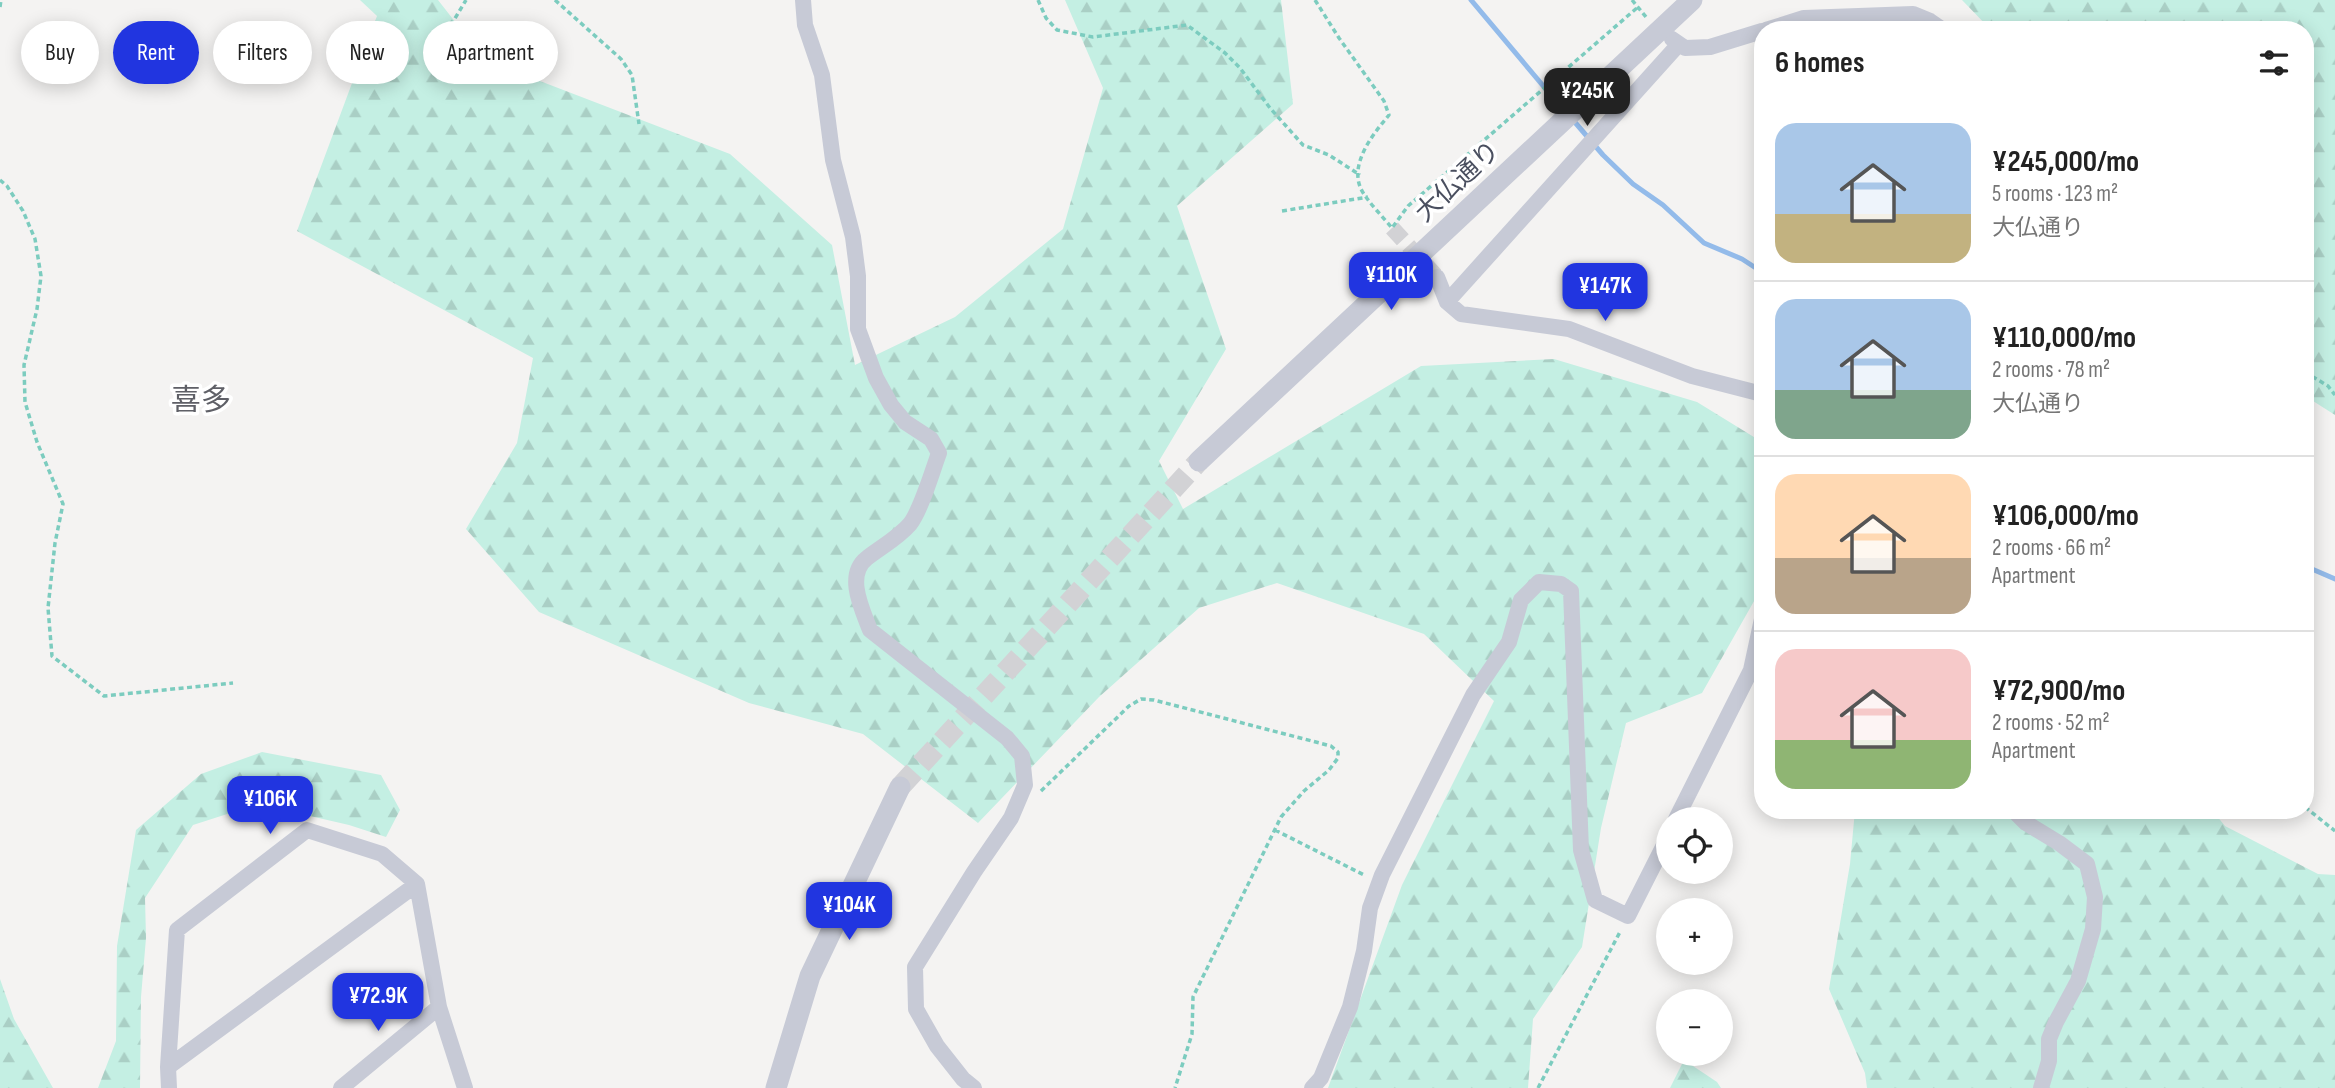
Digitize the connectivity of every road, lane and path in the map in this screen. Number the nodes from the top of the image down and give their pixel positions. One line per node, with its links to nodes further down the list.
1 (1, 0): 8 (path)
2 (466, 0): 10 (path)
3 (555, 0): 16 (path)
4 (803, 0): 46 (street)
5 (1038, 0): 17 (path)
6 (1315, 0): 17 (path)
7 (1692, 0): 13 (street, 大仏通り)
8 (0, 6)
9 (1638, 7): 19 (path)
10 (453, 21)
11 (1794, 21): 12 (street)
12 (1930, 21)
13 (1659, 32): 15 (street); 26 (street, 大仏通り)
14 (1754, 33): 15 (street)
15 (1679, 44): 22 (street)
16 (639, 124)
17 (1360, 175): 19 (path)
18 (0, 180): 28 (path)
19 (1368, 197): 20 (path)
20 (1282, 211)
21 (1437, 277): 22 (street)
22 (1447, 302): 24 (street)
23 (2314, 377): 25 (path)
24 (1754, 392)
25 (2335, 395)
26 (1199, 461)
27 (1754, 656): 31 (street)
28 (233, 683)
29 (900, 787): 45 (street)
30 (1039, 792): 34 (path)
31 (1682, 807)
32 (2314, 814): 35 (path)
33 (2021, 819): 50 (street)
34 (1275, 830): 37 (path); 47 (path)
35 (2335, 831)
36 (1656, 861): 39 (street)
37 (1379, 883): 39 (street); 48 (street)
38 (417, 884): 40 (street); 41 (street); 41 (street)
39 (1628, 916): 49 (path)
40 (439, 1007): 43 (street); 44 (street)
41 (168, 1067): 42 (street)
42 (169, 1088)
43 (341, 1088)
44 (465, 1088)
45 (776, 1088)
46 (974, 1088)
47 (1175, 1088)
48 (1312, 1088)
49 (1538, 1088)
50 (2041, 1088)

